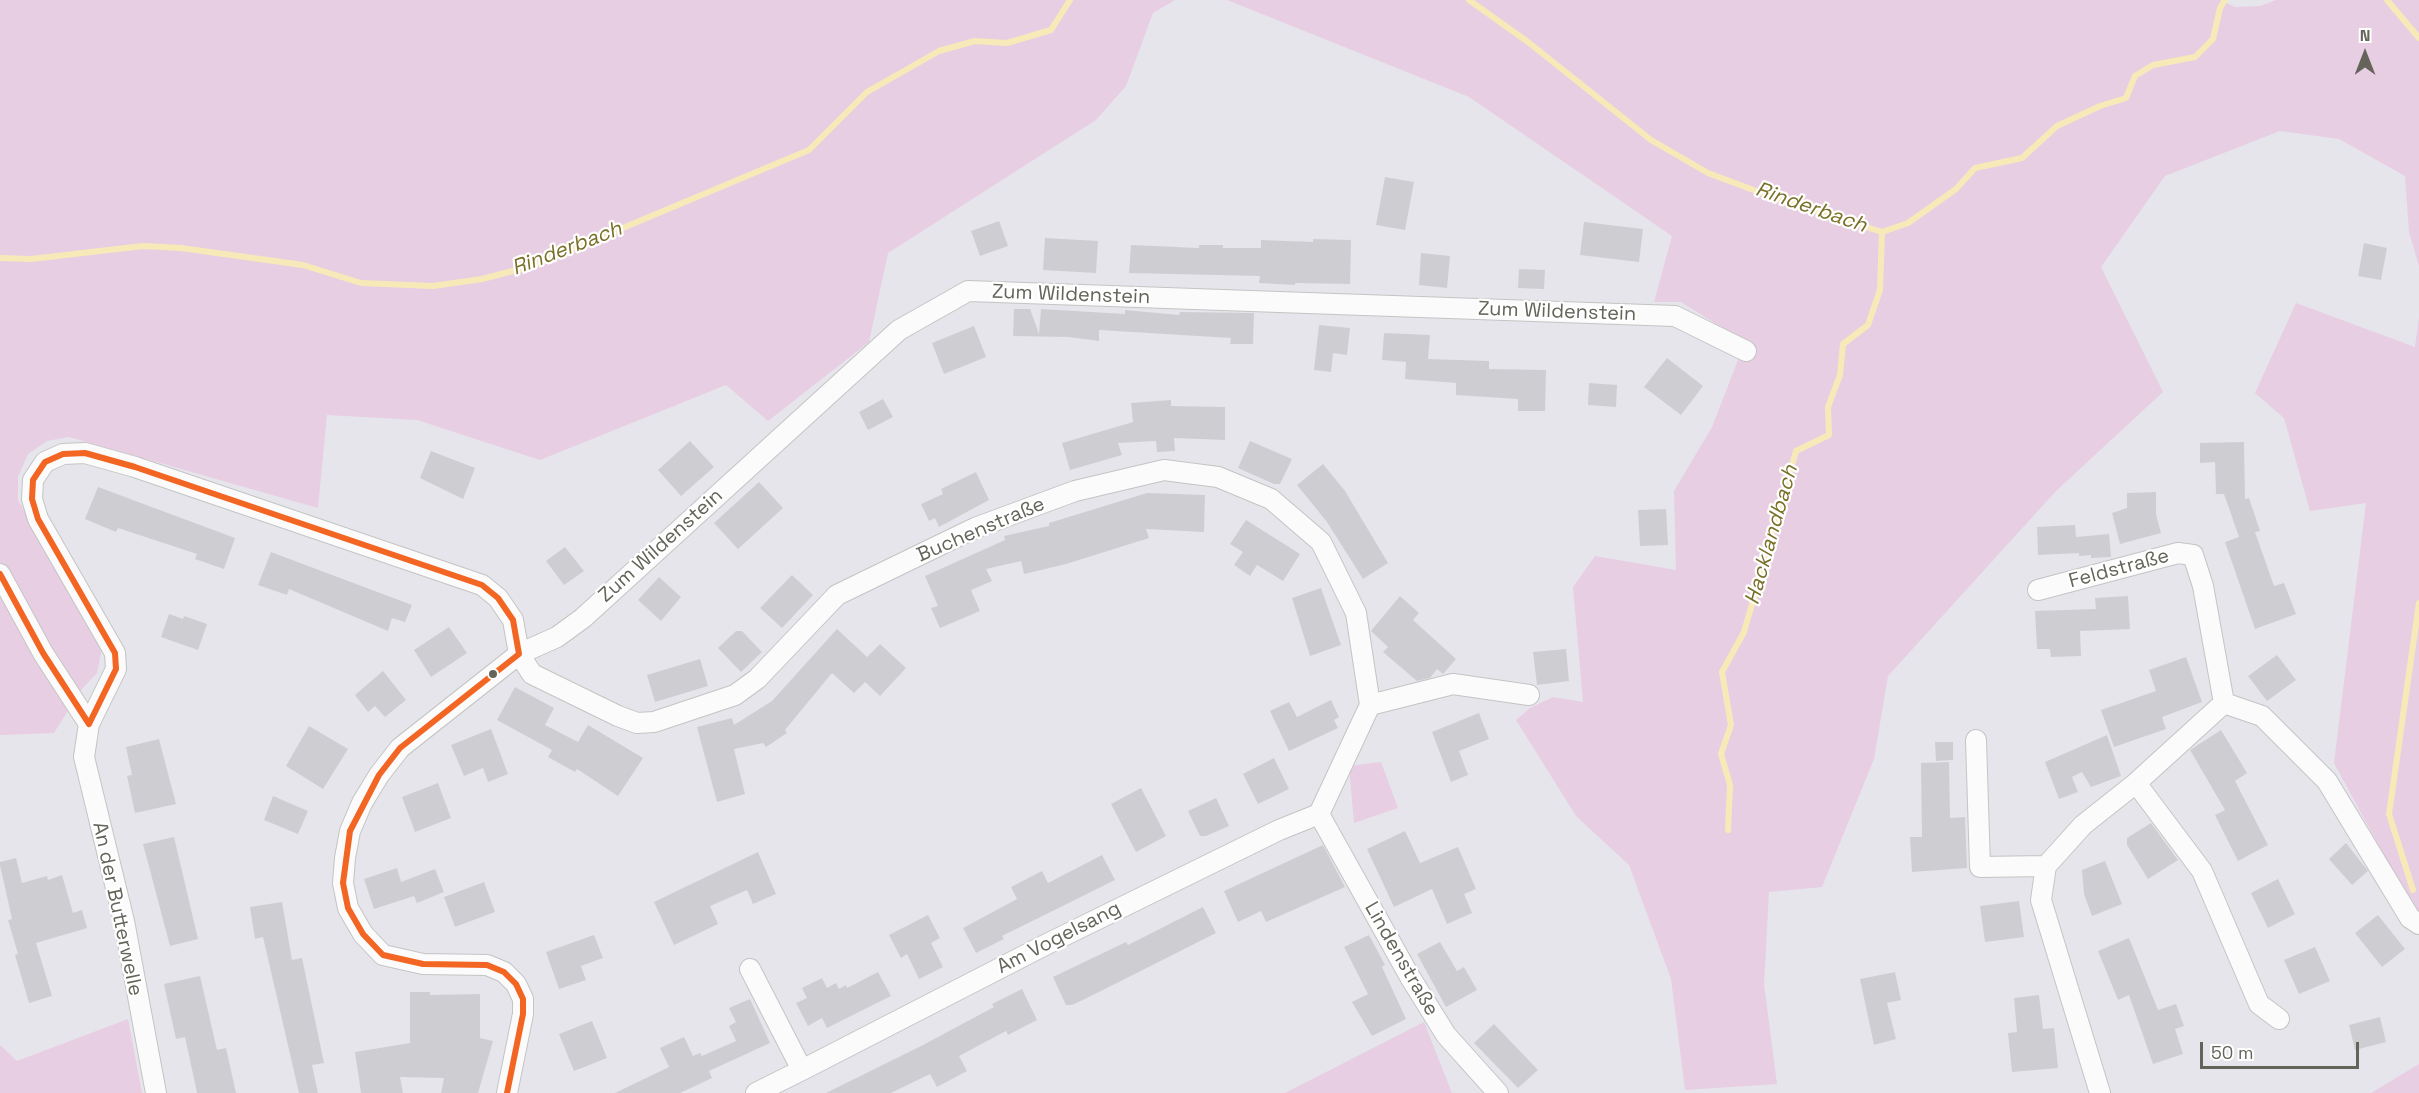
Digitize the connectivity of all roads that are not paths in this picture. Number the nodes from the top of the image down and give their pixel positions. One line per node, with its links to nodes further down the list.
1 (1746, 351): 4 (street, Zum Wildenstein)
2 (0, 574): 8 (street)
3 (2038, 590): 6 (street, Feldstraße)
4 (519, 654): 7 (street, Buchenstraße); 8 (street, An der Butterwelle); 18 (street, Zum Wildenstein)
5 (1529, 695): 7 (street)
6 (2224, 703): 10 (street); 13 (street)
7 (1370, 705): 11 (street)
8 (89, 724): 17 (street, An der Butterwelle)
9 (1976, 740): 12 (street)
10 (2136, 783): 12 (street); 15 (street)
11 (1319, 814): 16 (street, Am Vogelsang); 20 (street, Lindenstraße)
12 (2046, 866): 21 (street)
13 (2419, 924)
14 (750, 969): 16 (street)
15 (2279, 1019)
16 (802, 1070): 19 (street, Am Vogelsang)
17 (156, 1093)
18 (507, 1093)
19 (756, 1093)
20 (1498, 1093)
21 (2100, 1093)

